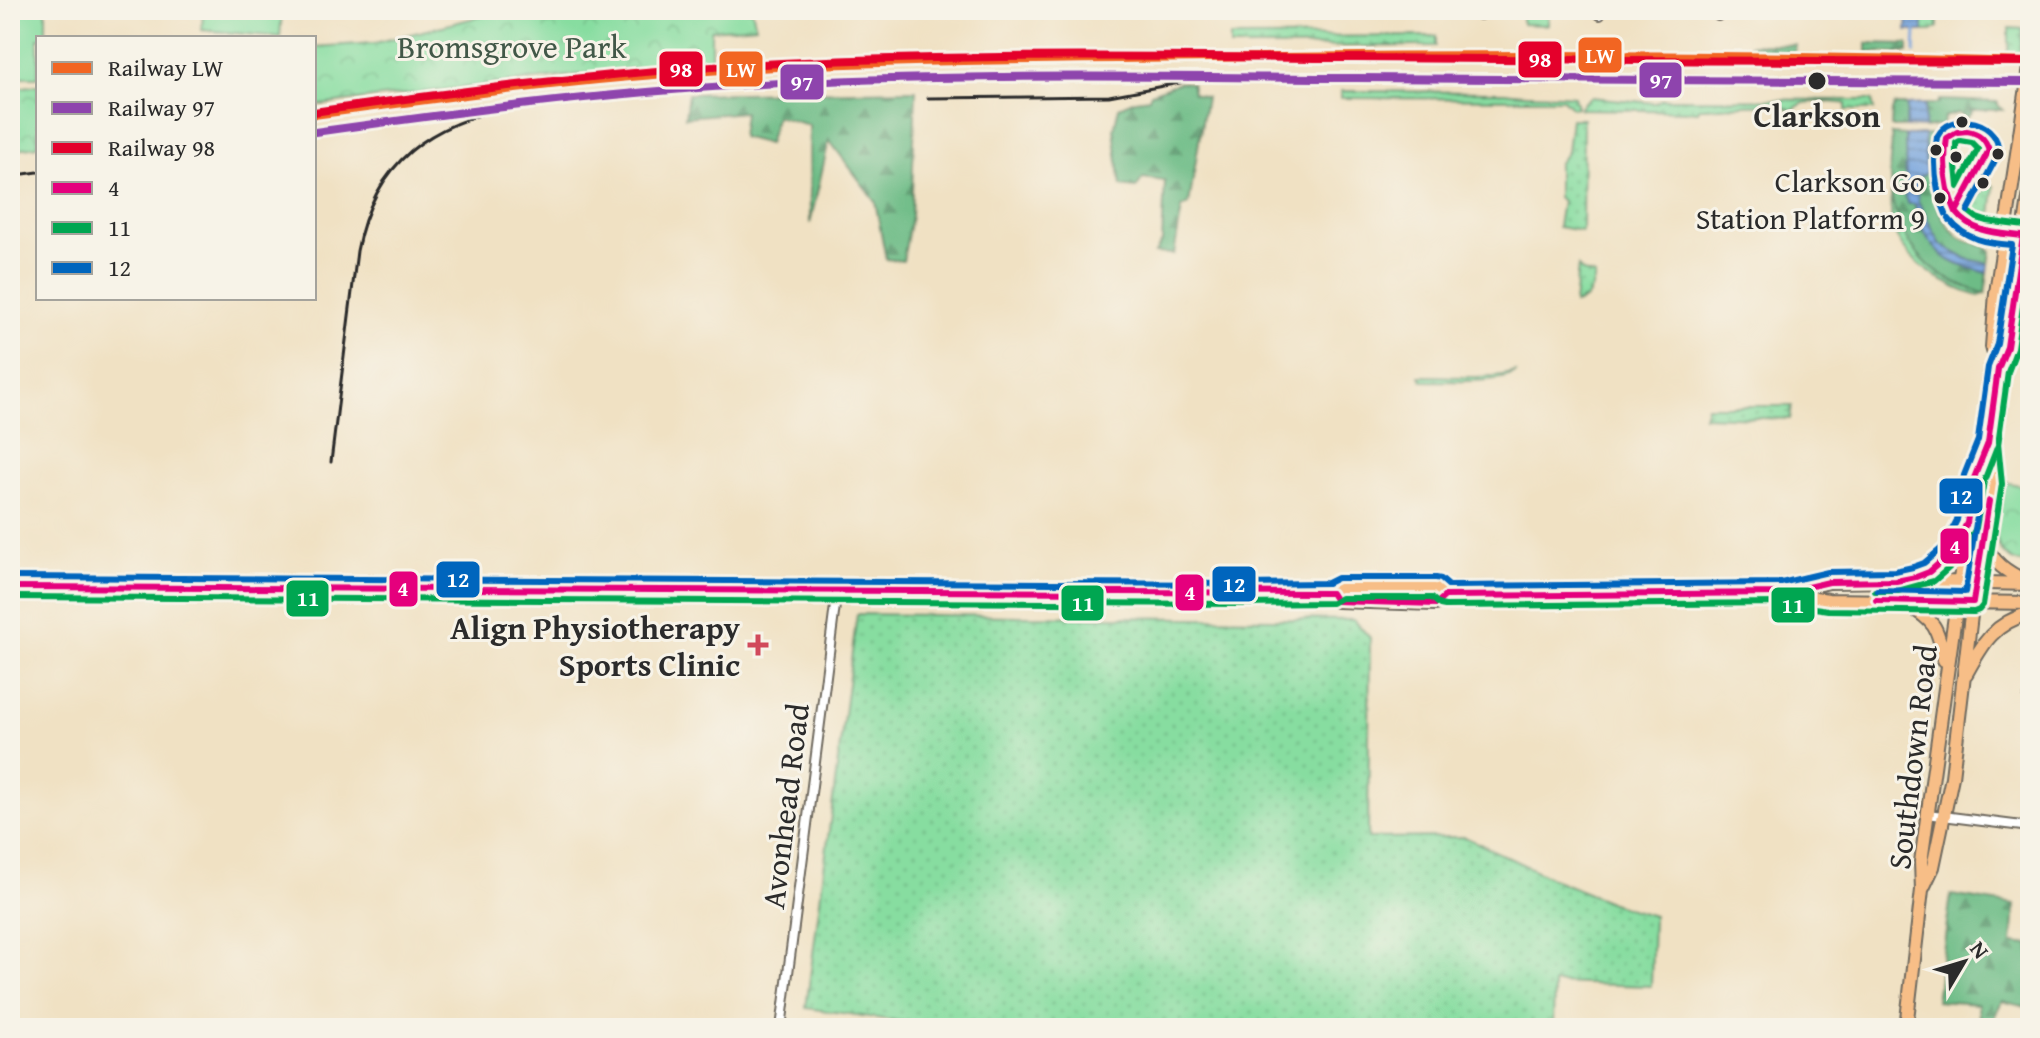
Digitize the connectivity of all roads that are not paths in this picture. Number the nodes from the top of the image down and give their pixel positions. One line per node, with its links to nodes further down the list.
1 (2030, 67): 3 (main road, Southdown Road)
2 (2030, 192): 3 (main road, Southdown Road)
3 (1998, 369): 4 (main road, Southdown Road)
4 (1988, 443): 5 (main road, Southdown Road); 6 (main road, Southdown Road)
5 (1967, 523): 7 (main road); 8 (main road, Southdown Road)
6 (1985, 531): 9 (main road, Southdown Road); 10 (main road)
7 (1896, 581): 8 (main road); 13 (main road)
8 (1960, 584): 9 (main road); 15 (main road, Southdown Road)
9 (1976, 584): 10 (main road); 16 (main road, Southdown Road)
10 (2030, 584)
11 (10, 587): 12 (main road)
12 (837, 590): 13 (main road); 27 (street, Avonhead Road)
13 (1782, 593): 14 (main road)
14 (1901, 600): 15 (main road); 19 (main road)
15 (1958, 602): 16 (main road); 19 (main road, Southdown Road)
16 (1973, 602): 17 (main road); 20 (main road, Southdown Road)
17 (2030, 603)
18 (2030, 613): 20 (main road)
19 (1946, 671): 23 (main road, Southdown Road)
20 (1963, 680): 24 (main road, Southdown Road)
21 (2030, 687): 22 (street)
22 (2030, 710)
23 (1927, 814): 24 (street); 26 (main road, Southdown Road)
24 (1943, 816): 25 (street); 26 (main road, Southdown Road)
25 (2030, 827)
26 (1922, 890): 28 (main road, Southdown Road)
27 (781, 1028)
28 (1906, 1028)

